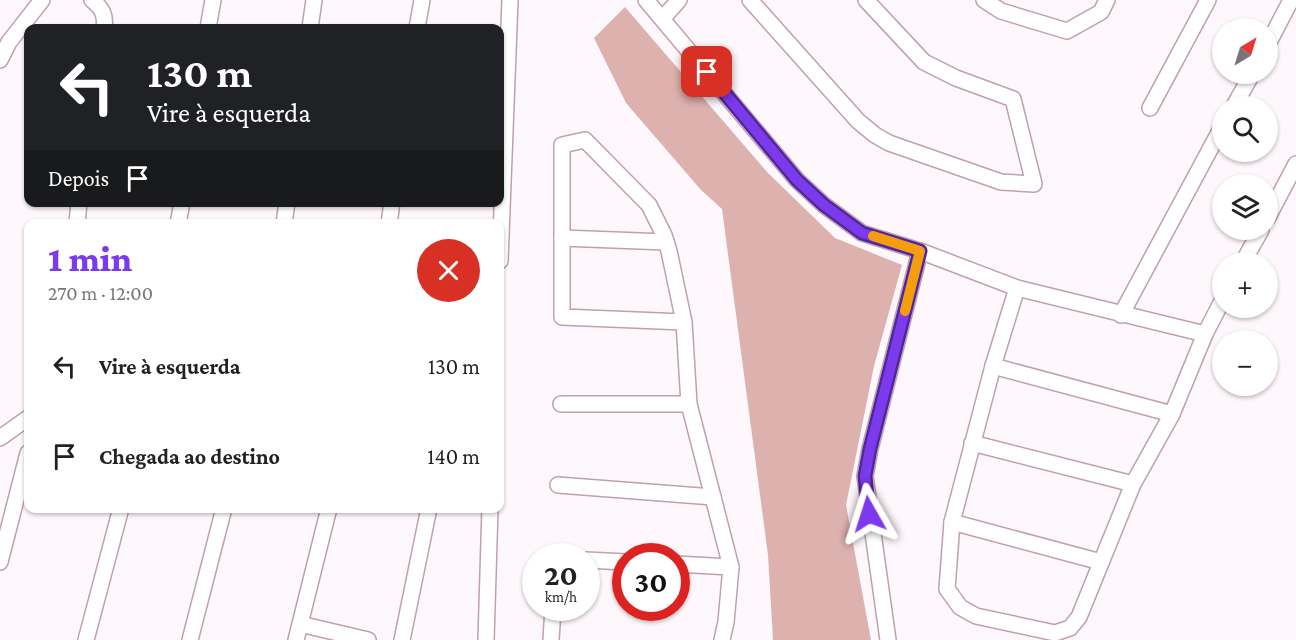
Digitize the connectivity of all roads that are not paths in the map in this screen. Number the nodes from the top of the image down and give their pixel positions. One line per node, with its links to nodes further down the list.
1 (42, 0): 21 (street)
2 (92, 0): 16 (street)
3 (213, 0): 17 (street)
4 (314, 0): 18 (street)
5 (422, 0): 19 (street)
6 (510, 0): 24 (street)
7 (646, 0): 15 (street)
8 (679, 0): 15 (street)
9 (750, 0): 10 (street)
10 (866, 0)
11 (984, 0): 14 (street)
12 (1208, 0): 22 (street)
13 (1291, 0): 20 (street)
14 (1101, 4)
15 (663, 18): 29 (street)
16 (104, 24)
17 (209, 24)
18 (311, 24)
19 (418, 24)
20 (1278, 25)
21 (0, 60)
22 (1150, 108)
23 (1212, 147): 31 (street)
24 (504, 157)
25 (1296, 164): 26 (street)
26 (1278, 198)
27 (562, 238): 28 (street); 28 (street); 33 (street)
28 (666, 242): 33 (street)
29 (920, 251): 30 (street); 66 (street)
30 (1017, 288): 31 (street); 35 (street)
31 (1121, 315): 34 (street)
32 (1213, 318): 34 (street)
33 (684, 322): 37 (street)
34 (1205, 334): 38 (street)
35 (993, 366): 38 (street); 41 (street)
36 (561, 404): 37 (street)
37 (689, 404): 45 (street)
38 (1172, 414): 43 (street)
39 (24, 421): 40 (street)
40 (0, 438)
41 (972, 443): 43 (street); 51 (street)
42 (24, 469): 52 (street)
43 (1133, 484): 53 (street)
44 (558, 485): 45 (street)
45 (713, 497): 55 (street)
46 (120, 513): 58 (street)
47 (223, 513): 59 (street)
48 (328, 513): 57 (street)
49 (428, 513): 62 (street)
50 (490, 513): 63 (street)
51 (952, 522): 53 (street); 53 (street)
52 (0, 562)
53 (1101, 562)
54 (690, 565): 55 (street)
55 (731, 567): 65 (street)
56 (553, 621): 64 (street)
57 (300, 624): 60 (street); 61 (street)
58 (86, 640)
59 (190, 640)
60 (296, 640)
61 (368, 640)
62 (402, 640)
63 (486, 640)
64 (554, 640)
65 (722, 640)
66 (888, 640)

